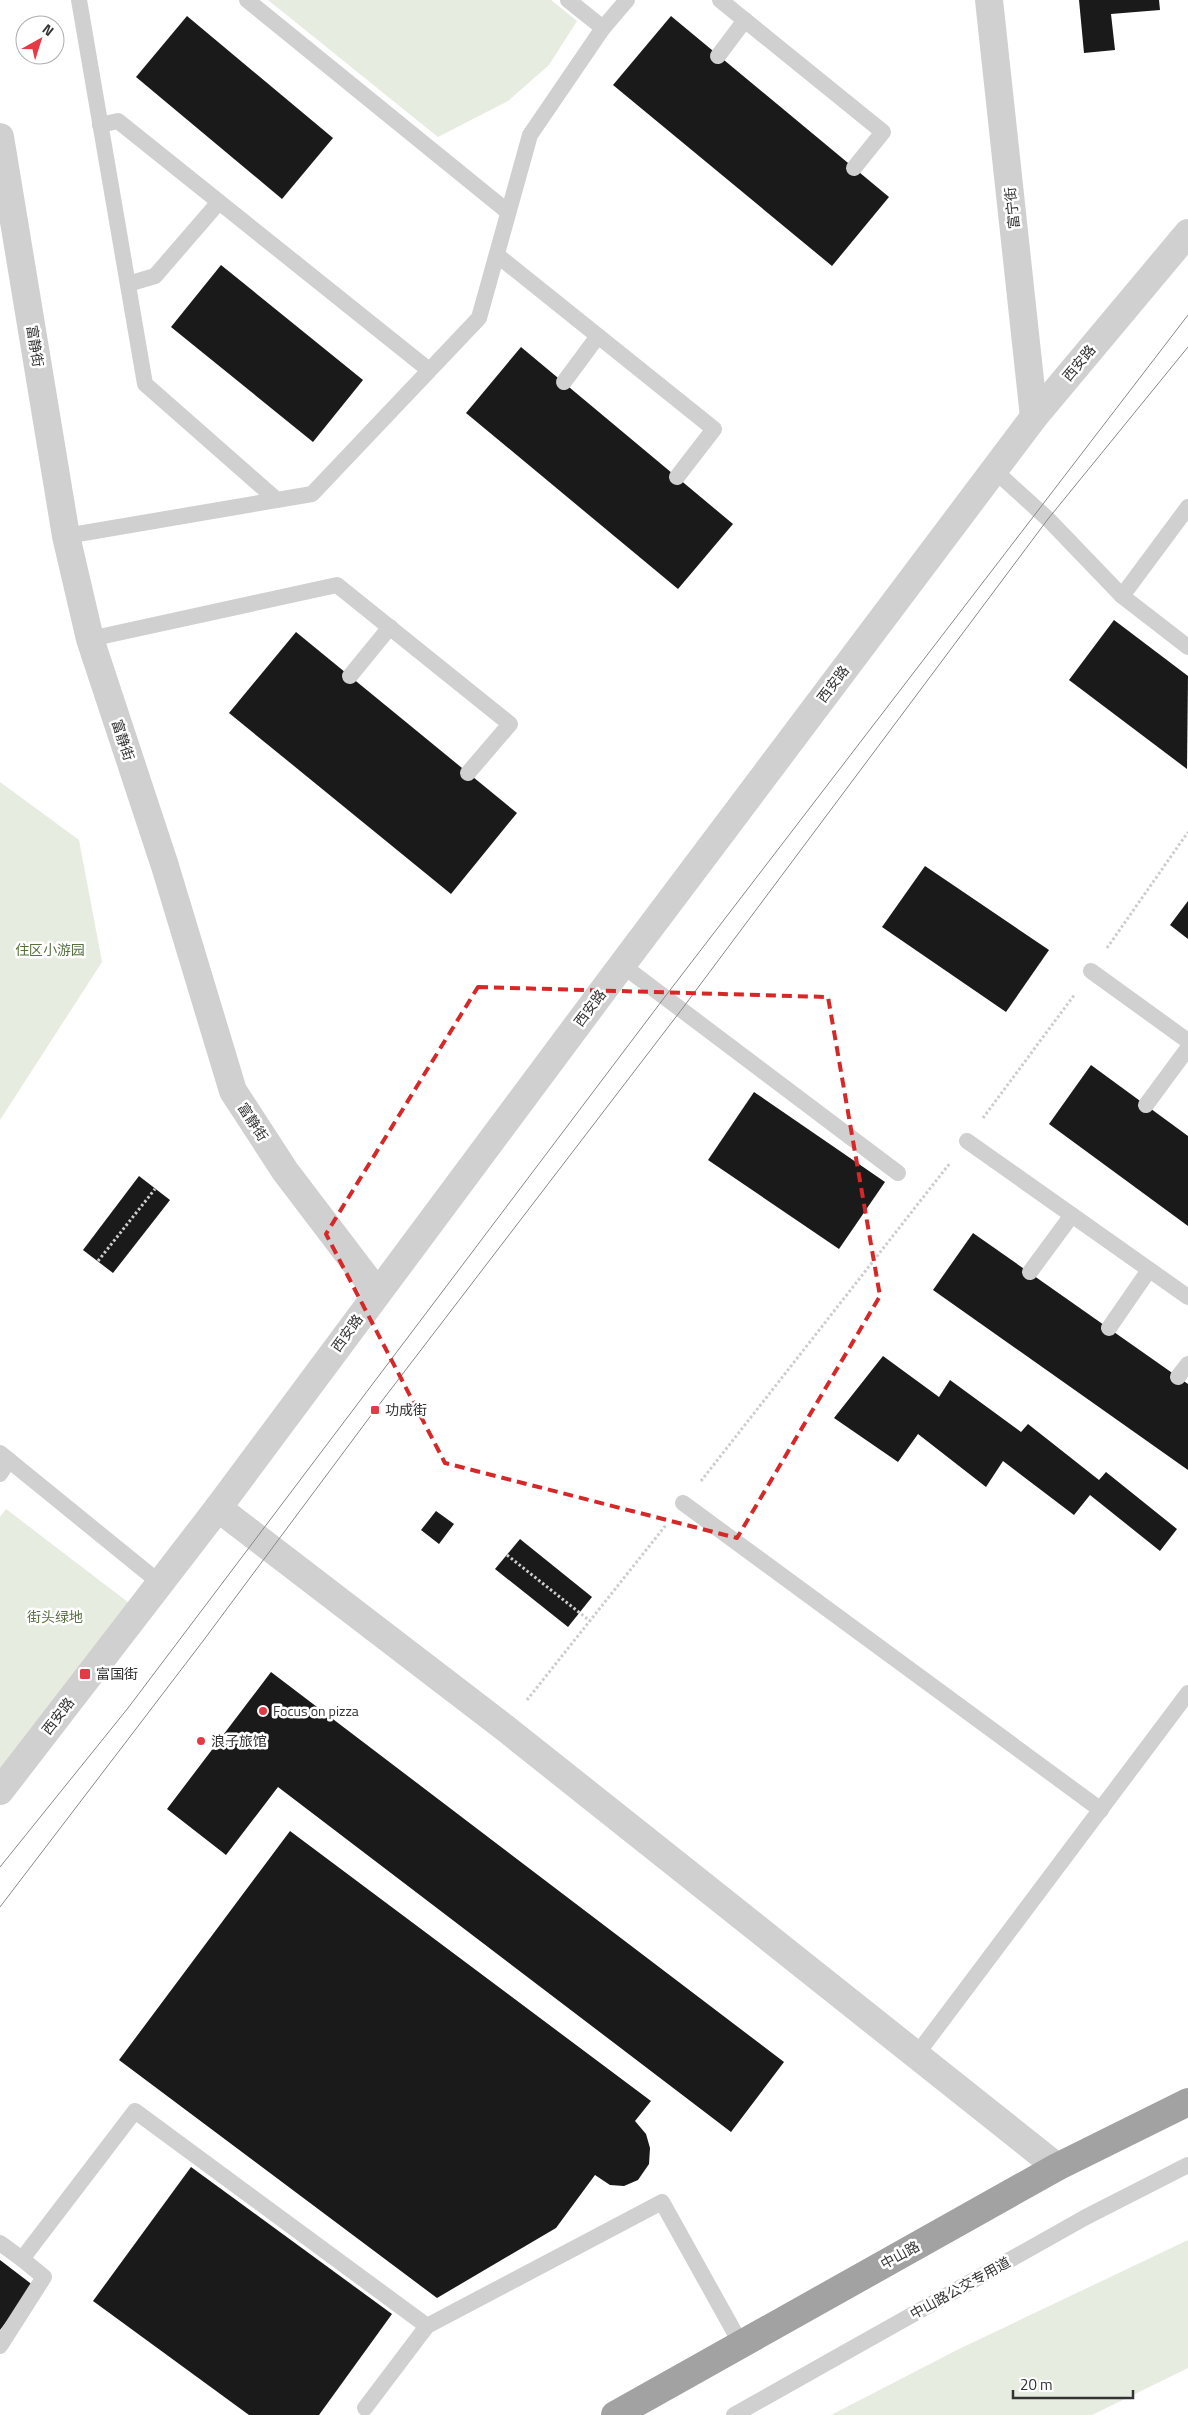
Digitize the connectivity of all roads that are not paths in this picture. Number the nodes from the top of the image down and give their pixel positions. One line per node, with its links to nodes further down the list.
1 (79, 0): 10 (lane)
2 (247, 0): 14 (lane)
3 (568, 0): 8 (lane)
4 (627, 0): 8 (lane)
5 (720, 0): 7 (lane)
6 (989, 0): 21 (street, 富宁街)
7 (745, 20): 9 (lane); 12 (lane)
8 (603, 28): 14 (lane)
9 (718, 56)
10 (100, 125): 13 (lane); 17 (lane)
11 (0, 138): 26 (street, 富静街)
12 (854, 168)
13 (219, 202): 17 (lane); 19 (lane)
14 (508, 212): 16 (lane)
15 (1188, 232): 21 (street, 西安路)
16 (496, 255): 18 (lane); 19 (lane)
17 (128, 284): 24 (lane)
18 (598, 336): 20 (lane); 23 (lane)
19 (429, 370): 24 (lane)
20 (564, 382)
21 (1034, 417): 22 (street, 西安路)
22 (994, 470): 27 (lane); 33 (street, 西安路)
23 (676, 477)
24 (277, 500): 26 (lane)
25 (1188, 507): 27 (lane)
26 (66, 536): 29 (street, 富静街)
27 (1122, 596): 30 (lane)
28 (390, 627): 29 (lane); 31 (lane); 32 (lane)
29 (90, 639): 43 (street, 富静街)
30 (1188, 647)
31 (350, 676)
32 (468, 773)
33 (622, 965): 39 (lane); 43 (street, 西安路)
34 (1091, 971): 35 (lane)
35 (1188, 1041)
36 (1188, 1048): 37 (lane)
37 (1146, 1105)
38 (967, 1141): 40 (lane)
39 (898, 1173)
40 (1072, 1214): 41 (lane); 42 (lane)
41 (1149, 1270): 44 (lane); 45 (lane)
42 (1030, 1272)
43 (377, 1292): 51 (street, 西安路)
44 (1188, 1297)
45 (1109, 1328)
46 (1188, 1364): 47 (lane)
47 (1178, 1377)
48 (5, 1456): 49 (lane); 52 (lane)
49 (0, 1474)
50 (683, 1503): 55 (lane)
51 (218, 1508): 52 (street, 西安路); 56 (street)
52 (160, 1583): 54 (street, 西安路)
53 (1188, 1693): 55 (lane)
54 (0, 1791)
55 (1101, 1810): 56 (lane)
56 (917, 2054): 59 (street)
57 (1188, 2102): 59 (highway, 中山路)
58 (1188, 2164): 67 (lane, 中山路公交专用道)
59 (1058, 2166): 63 (highway, 中山路)
60 (0, 2243): 61 (lane)
61 (22, 2259): 62 (lane); 64 (lane)
62 (427, 2326): 63 (lane); 65 (lane)
63 (741, 2344): 66 (highway, 中山路)
64 (0, 2346)
65 (365, 2408)
66 (615, 2415)
67 (734, 2415)

